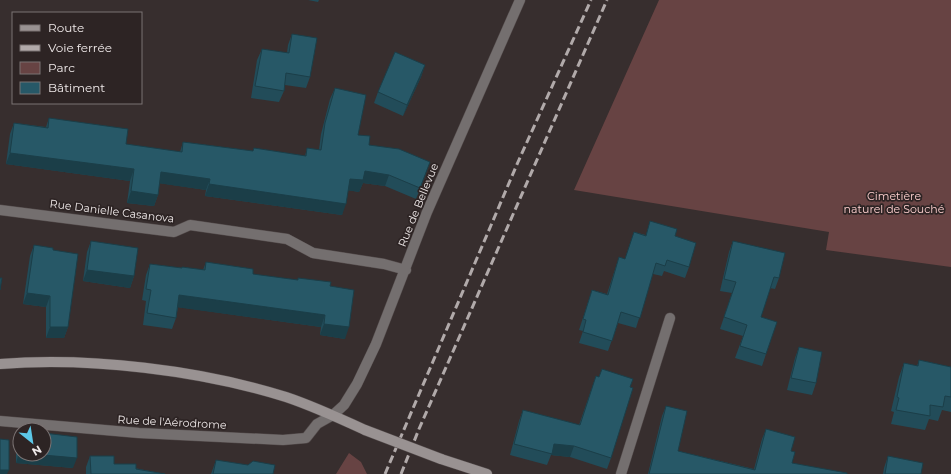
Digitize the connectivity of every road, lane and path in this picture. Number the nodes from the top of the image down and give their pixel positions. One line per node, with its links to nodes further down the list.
1 (520, 0): 3 (street, Rue de Bellevue)
2 (0, 210): 3 (street, Rue Danielle Casanova)
3 (406, 270): 6 (street, Rue de Bellevue)
4 (670, 318): 9 (street)
5 (0, 364): 6 (street)
6 (333, 415): 7 (street, Rue de l'Aérodrome); 8 (street, bridge)
7 (0, 421)
8 (487, 474)
9 (621, 474)

